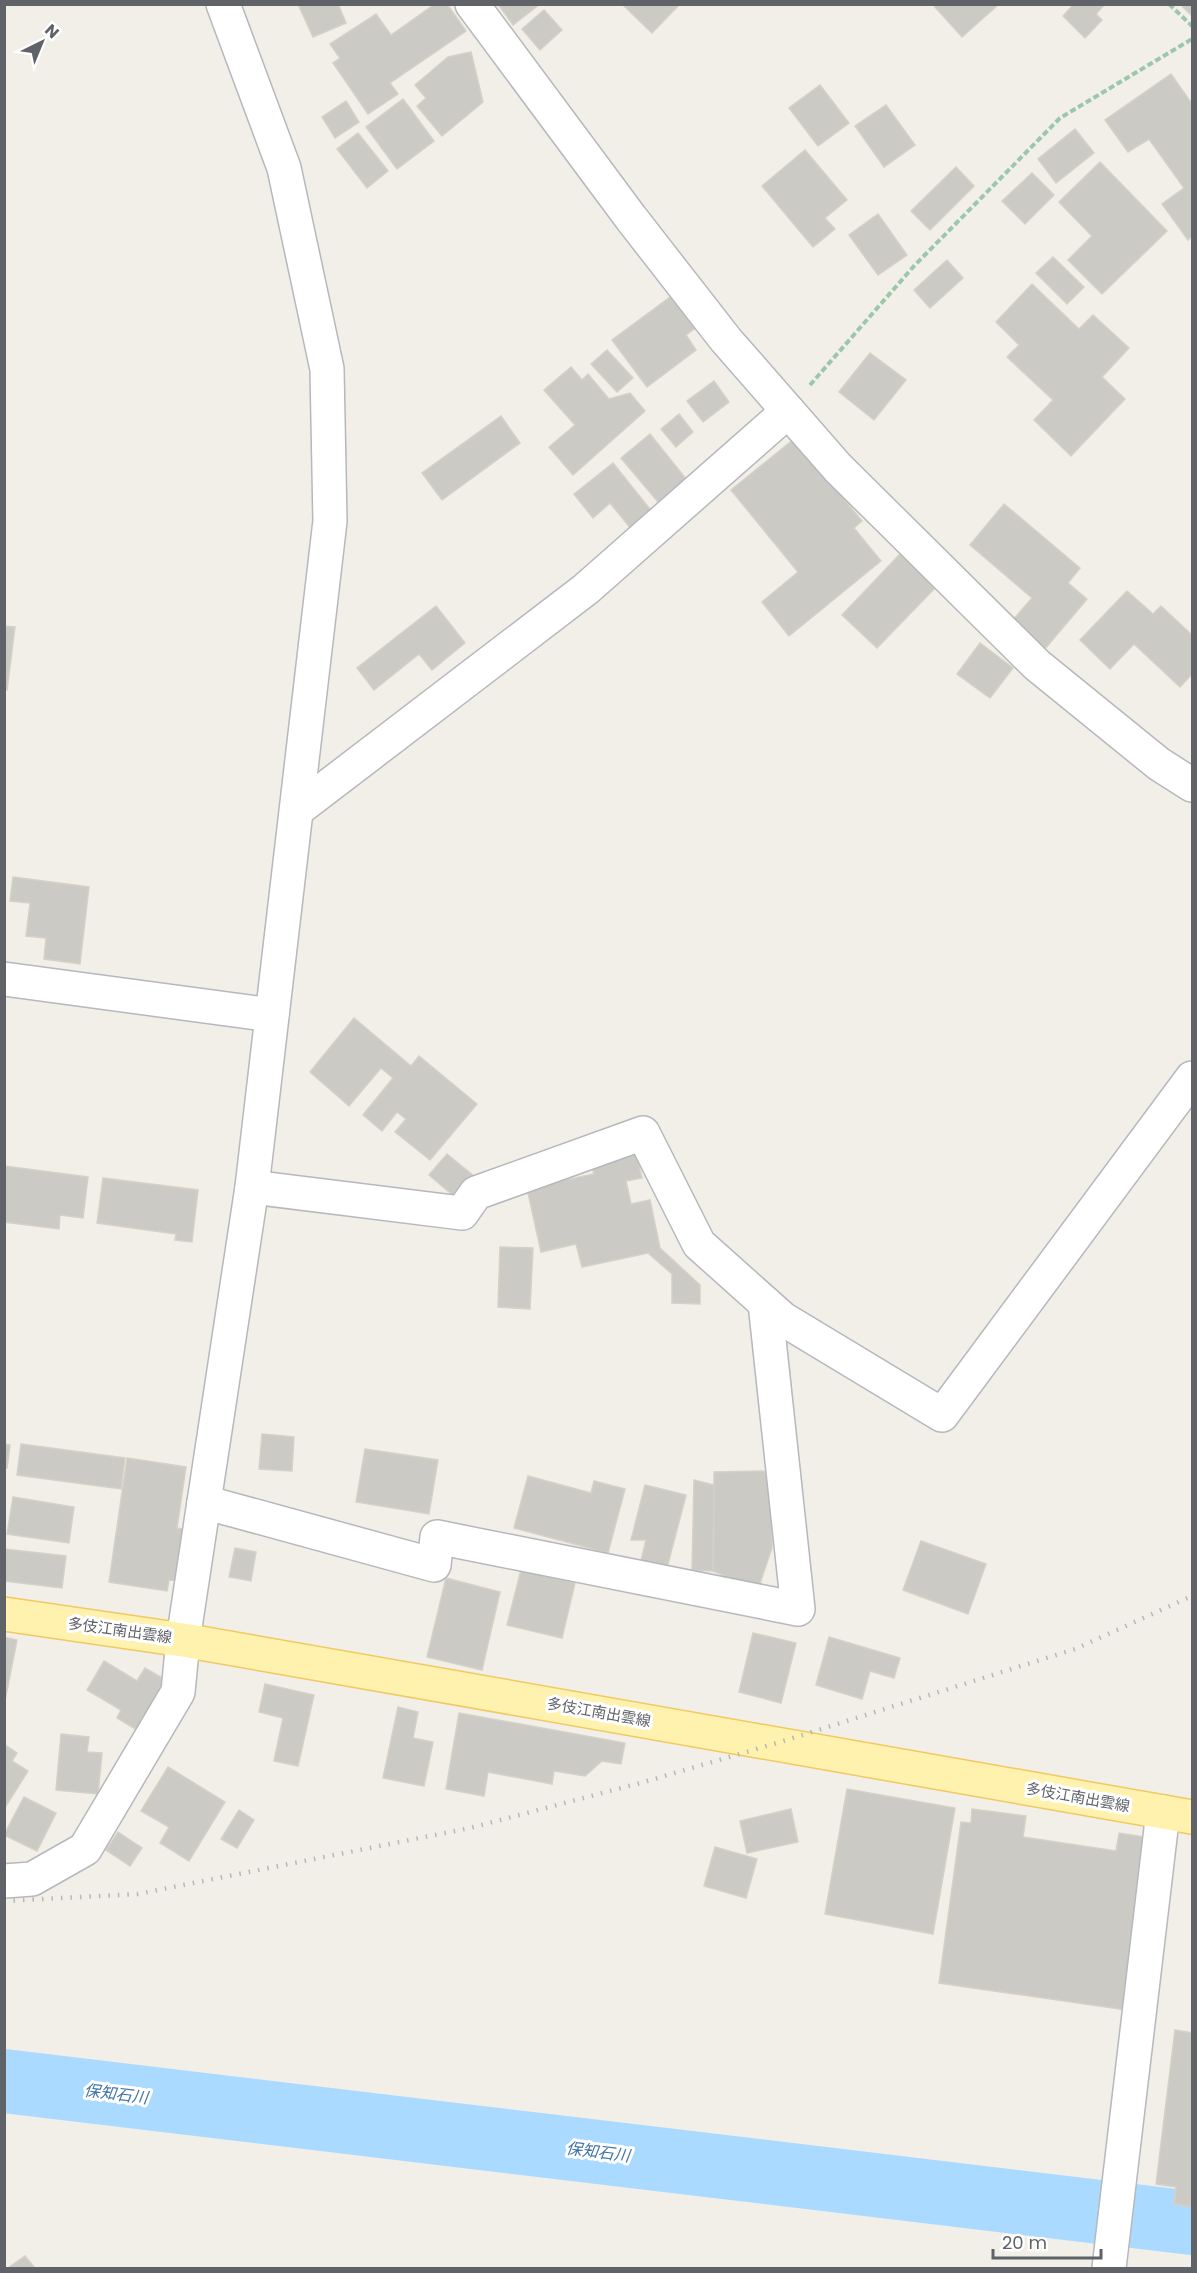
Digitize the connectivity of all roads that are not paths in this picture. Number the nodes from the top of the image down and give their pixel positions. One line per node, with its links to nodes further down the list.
1 (223, 4): 5 (street)
2 (472, 4): 3 (street)
3 (788, 411): 4 (street); 5 (street)
4 (1192, 785)
5 (297, 810): 7 (street)
6 (4, 979): 7 (street)
7 (272, 1015): 9 (street)
8 (1192, 1078): 10 (street)
9 (252, 1187): 10 (street); 11 (street)
10 (765, 1302): 11 (street)
11 (204, 1502): 13 (street)
12 (4, 1614): 13 (main road, 多伎江南出雲線)
13 (183, 1640): 14 (main road, 多伎江南出雲線); 15 (street)
14 (1178, 1814): 16 (street)
15 (4, 1881)
16 (1109, 2268)

